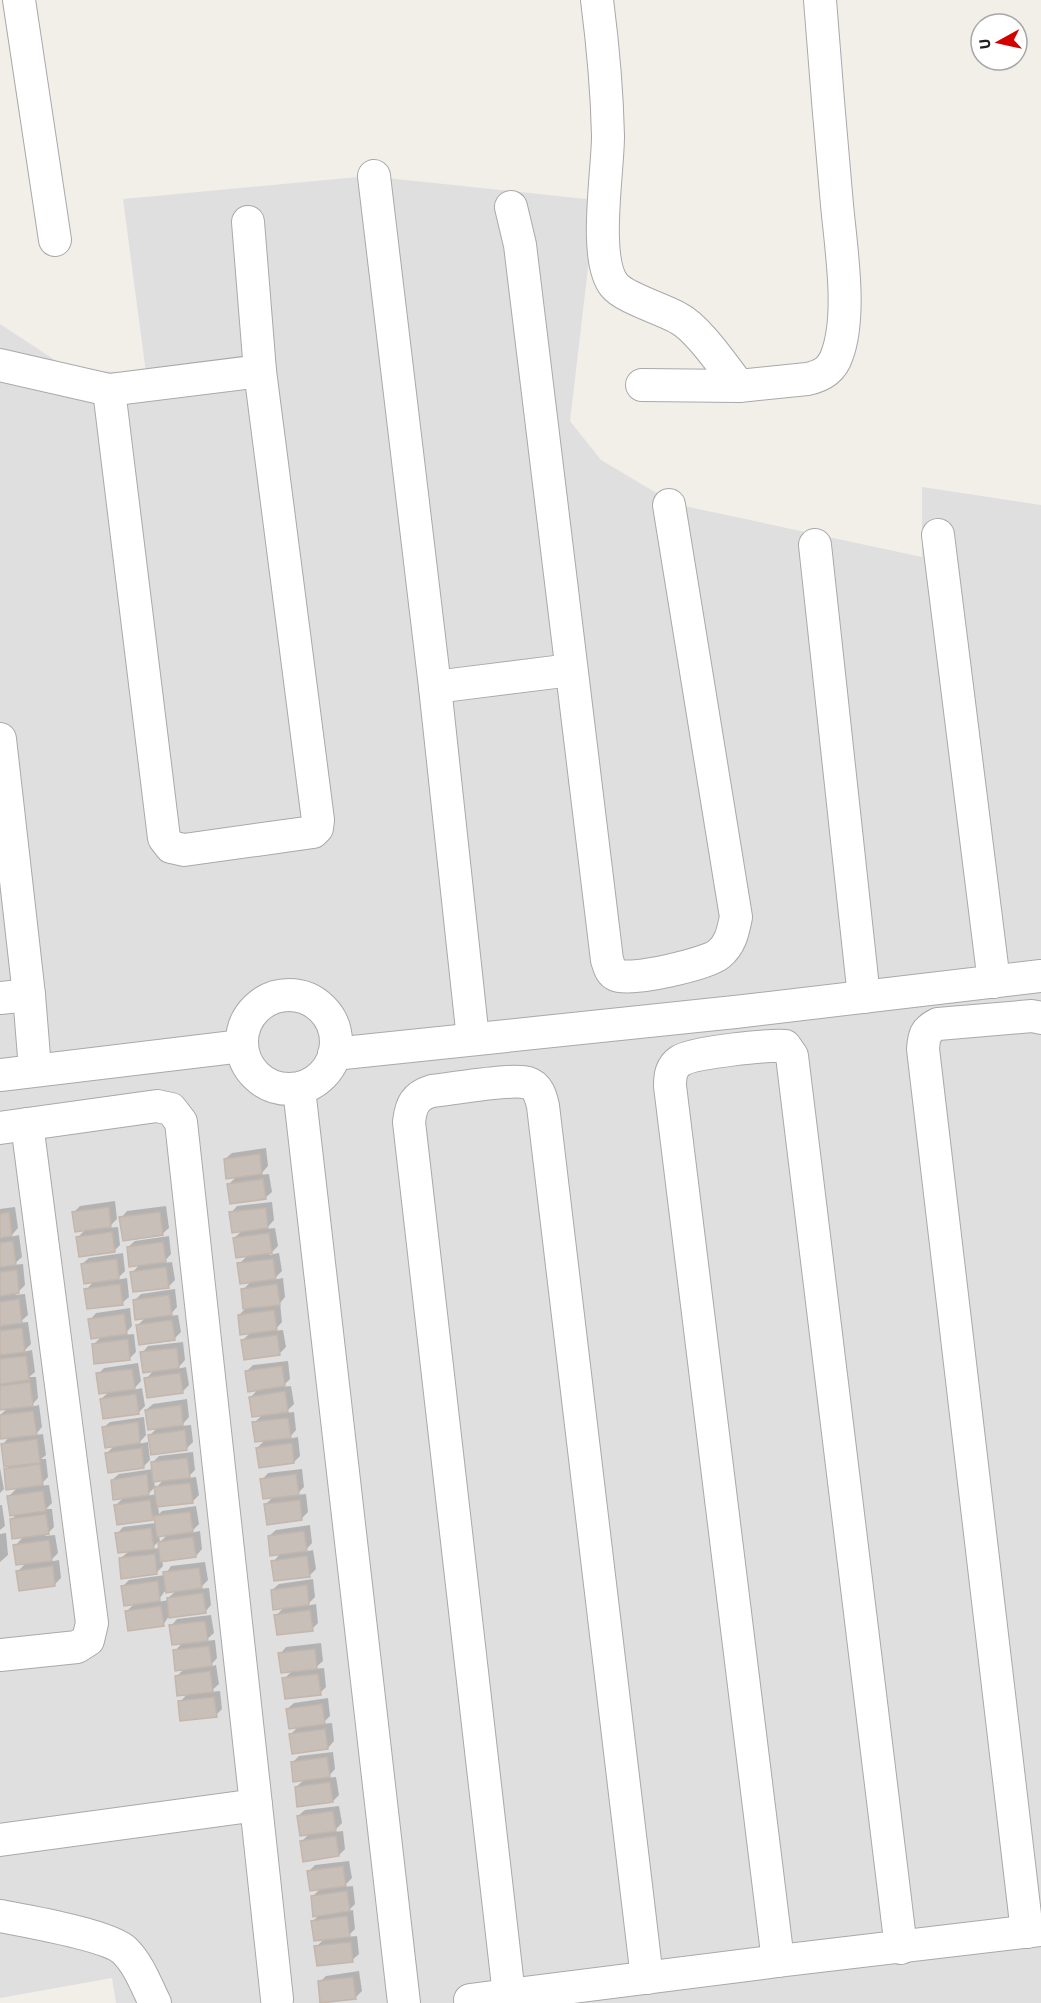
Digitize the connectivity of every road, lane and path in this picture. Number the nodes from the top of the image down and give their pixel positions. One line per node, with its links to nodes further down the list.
1 (597, 0): 11 (street)
2 (820, 0): 11 (street)
3 (29, 1): 7 (street)
4 (374, 176): 17 (street)
5 (511, 207): 16 (street)
6 (248, 222): 9 (street)
7 (55, 240)
8 (0, 365): 12 (street)
9 (260, 371): 12 (street); 12 (street)
10 (642, 385): 11 (street)
11 (739, 386)
12 (109, 390)
13 (669, 505): 16 (street)
14 (938, 535): 20 (street)
15 (815, 544): 22 (street)
16 (571, 669): 17 (street)
17 (435, 687): 24 (street)
18 (0, 739): 21 (street)
19 (1041, 976): 20 (street)
20 (994, 982): 22 (street)
21 (14, 997): 27 (street)
22 (864, 997): 24 (street)
23 (1041, 1018): 35 (street)
24 (473, 1039): 26 (street)
25 (242, 1046): 26 (street); 27 (street); 29 (street)
26 (334, 1054): 29 (street)
27 (35, 1069): 28 (street)
28 (0, 1075)
29 (299, 1089): 43 (street)
30 (14, 1126): 31 (street); 32 (street)
31 (0, 1655)
32 (256, 1805): 33 (street); 40 (street)
33 (0, 1840)
34 (0, 1916): 42 (street)
35 (1034, 1931): 36 (street)
36 (901, 1948): 37 (street); 37 (street)
37 (778, 1961): 38 (street)
38 (647, 1978): 39 (street); 39 (street)
39 (509, 1995): 41 (street)
40 (277, 1999)
41 (470, 2000)
42 (155, 2003)
43 (404, 2003)

